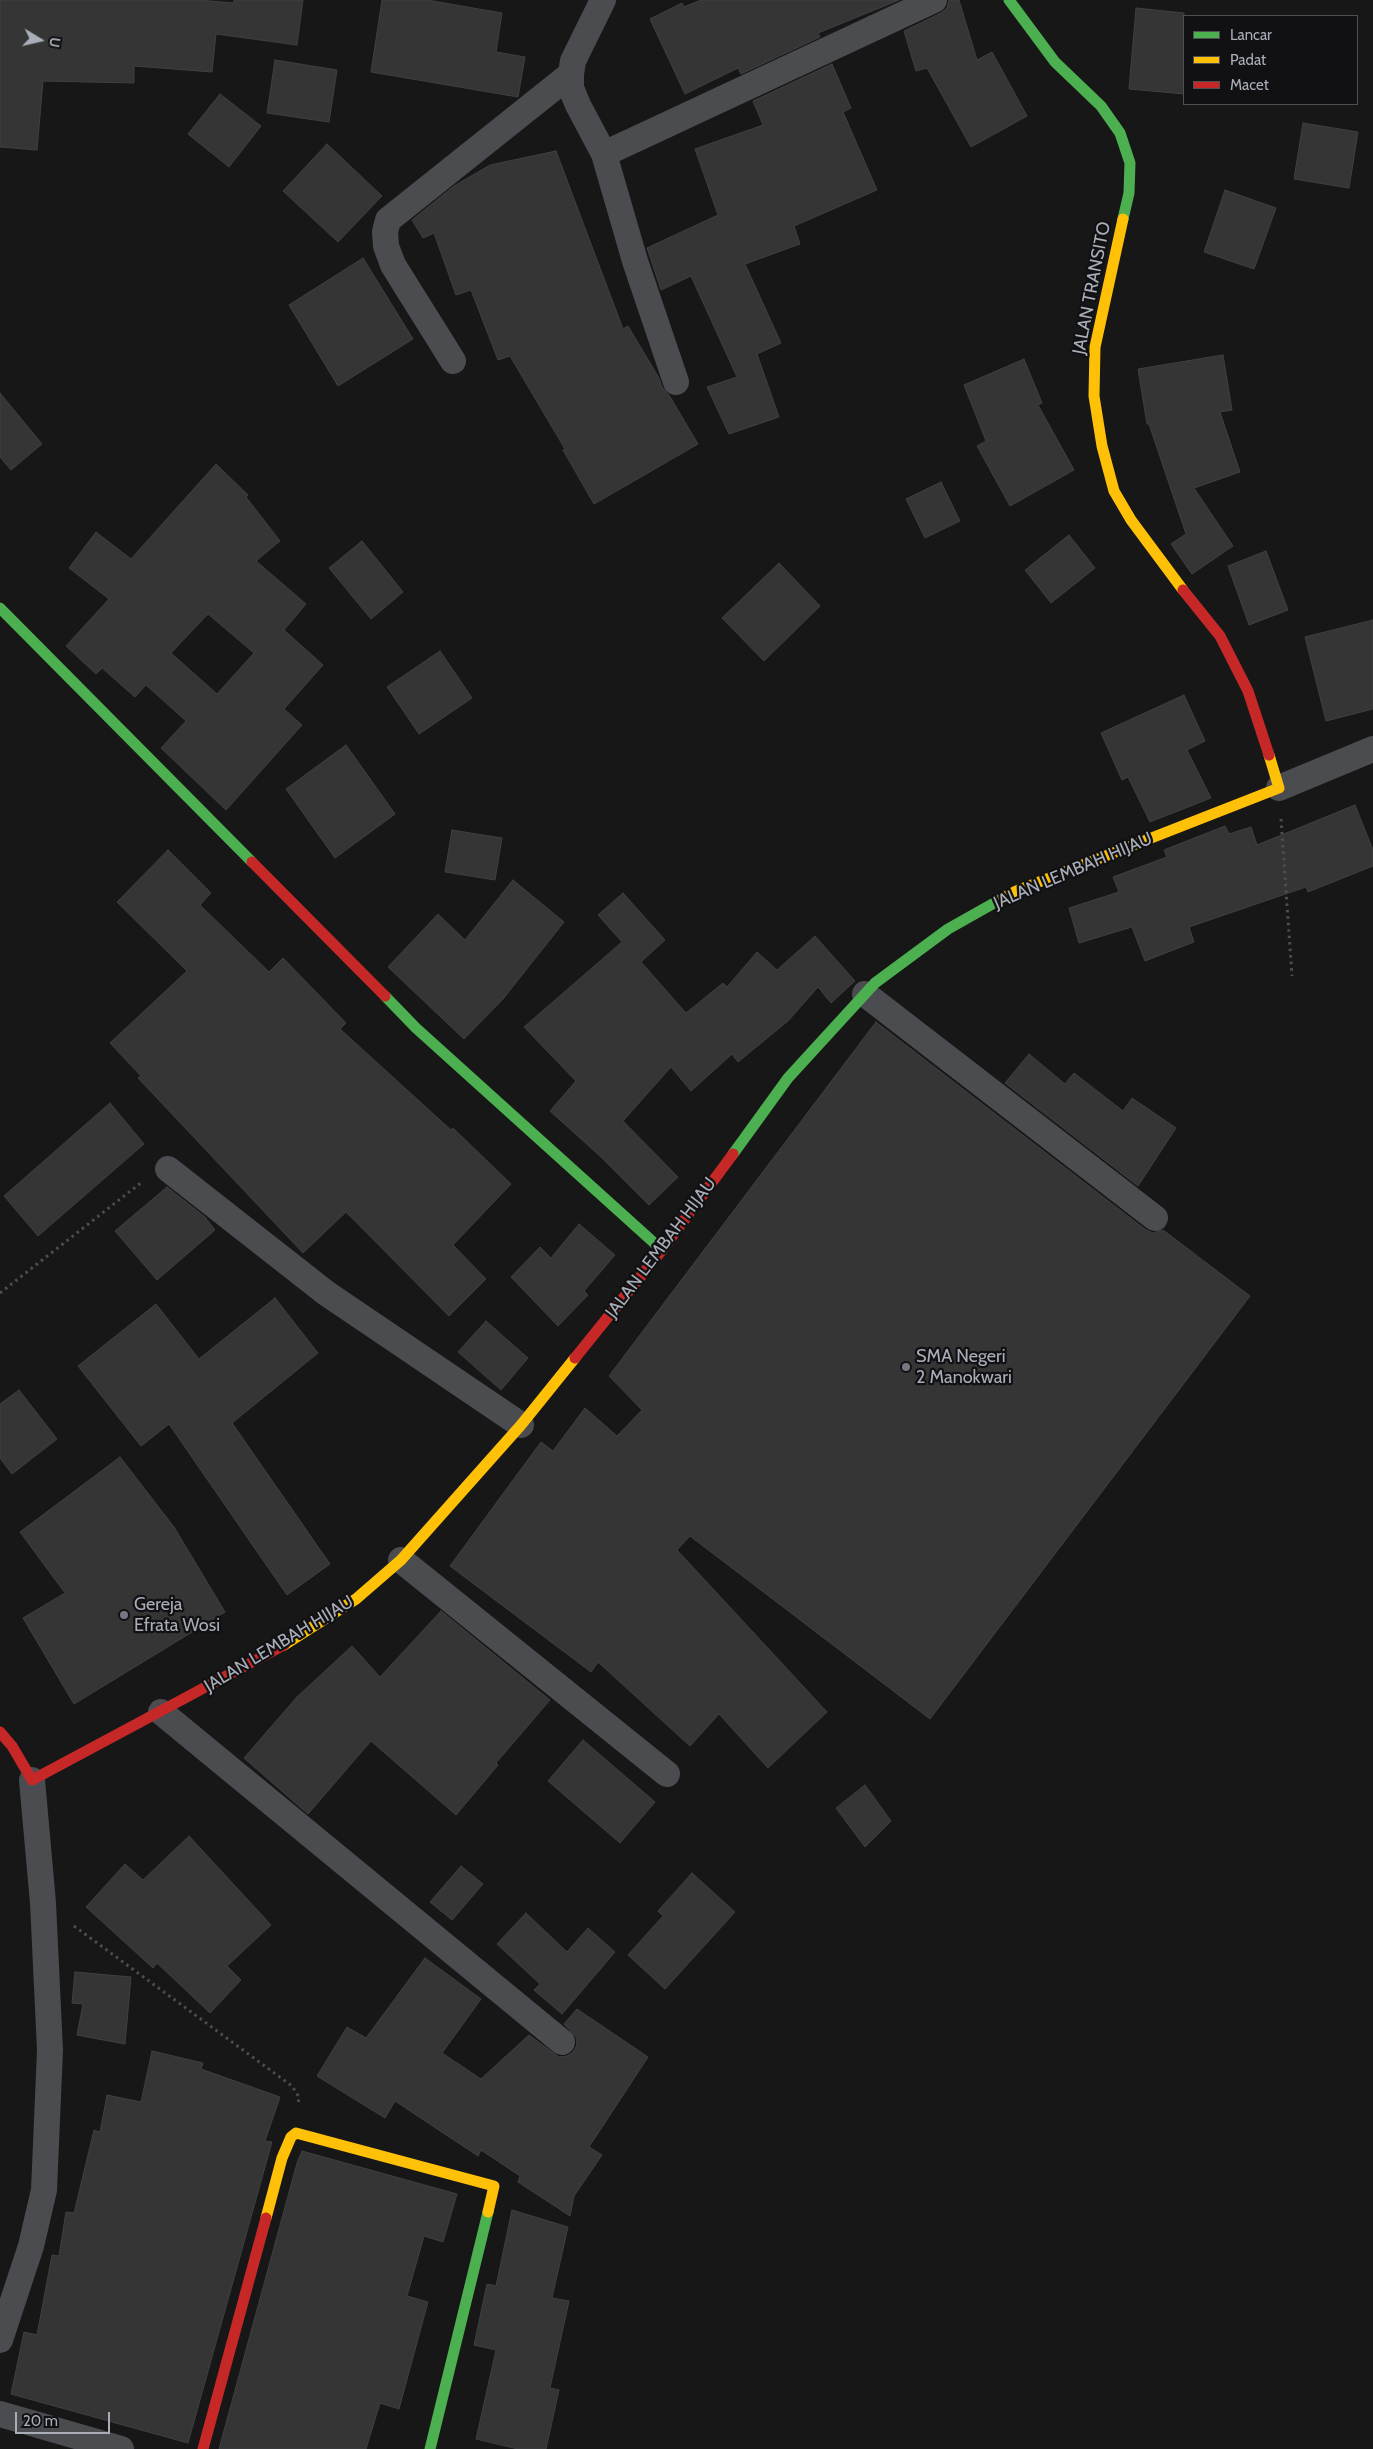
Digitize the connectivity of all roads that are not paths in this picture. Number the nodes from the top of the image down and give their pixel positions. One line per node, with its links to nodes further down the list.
1 (934, 0): 5 (street)
2 (1009, 0): 10 (street, JALAN TRANSITO)
3 (596, 1): 4 (street)
4 (571, 74): 5 (street); 6 (street)
5 (604, 154): 7 (street)
6 (453, 361)
7 (676, 382)
8 (0, 608): 14 (street)
9 (1373, 749): 10 (street, JALAN LEMBAH HIJAU)
10 (1279, 788): 11 (street, JALAN LEMBAH HIJAU)
11 (870, 988): 13 (street); 14 (street, JALAN LEMBAH HIJAU)
12 (168, 1169): 15 (street)
13 (1155, 1218)
14 (662, 1250): 15 (street, JALAN LEMBAH HIJAU)
15 (521, 1425): 16 (street, JALAN LEMBAH HIJAU)
16 (400, 1560): 17 (street, JALAN LEMBAH HIJAU); 19 (street)
17 (161, 1712): 20 (street, JALAN LEMBAH HIJAU); 21 (street)
18 (0, 1732): 20 (street)
19 (667, 1774)
20 (32, 1780): 22 (street)
21 (562, 2042)
22 (0, 2340)
23 (0, 2414): 24 (street)
24 (122, 2449)
25 (203, 2449): 26 (street)
26 (430, 2449)

